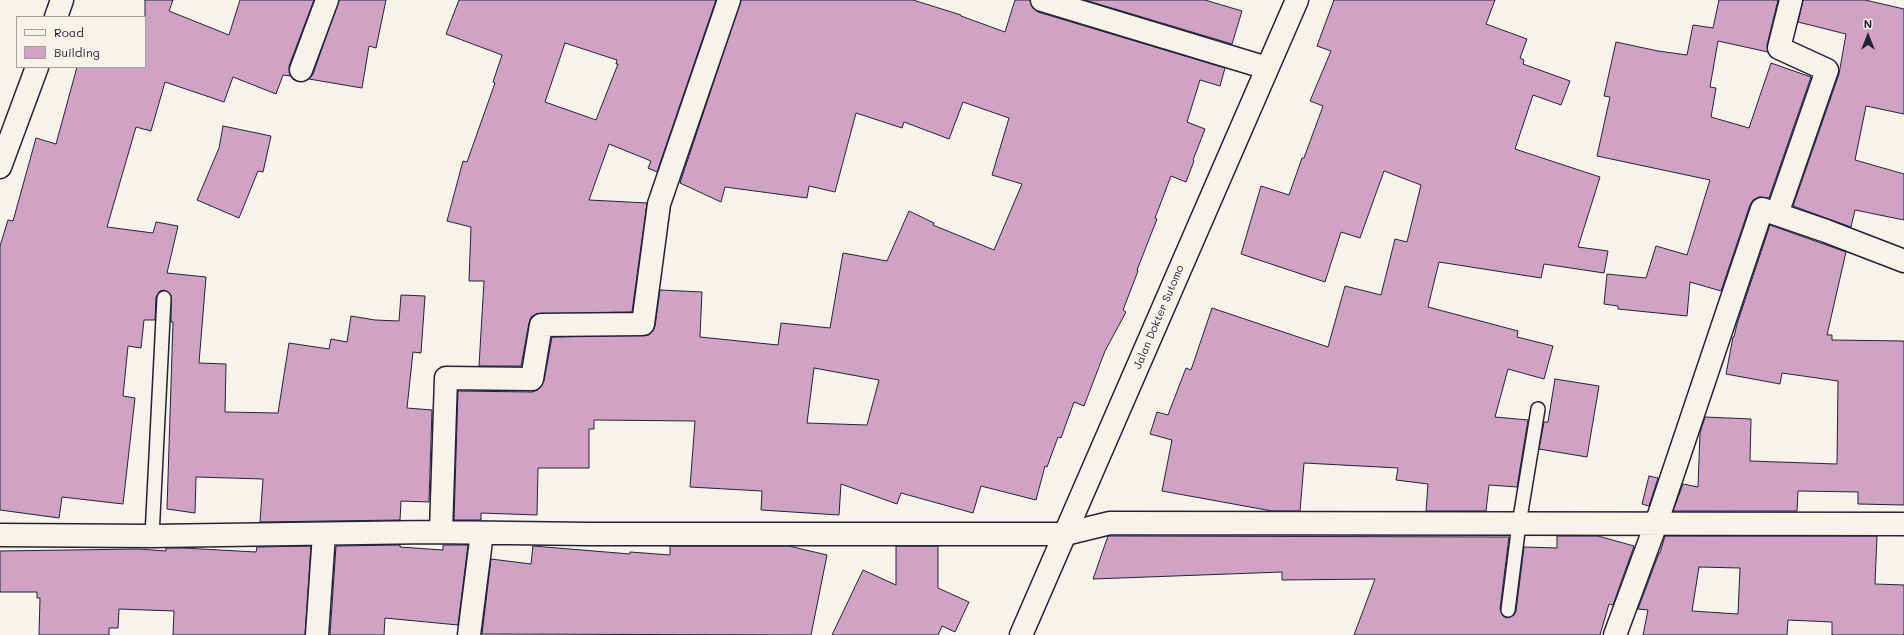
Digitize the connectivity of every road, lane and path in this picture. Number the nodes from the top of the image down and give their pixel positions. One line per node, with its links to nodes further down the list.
1 (62, 0): 7 (street)
2 (327, 0): 10 (street)
3 (729, 0): 19 (street)
4 (1042, 0): 9 (street)
5 (1297, 0): 9 (street, Jalan Dokter Sutomo)
6 (1791, 0): 12 (street)
7 (56, 16)
8 (37, 68): 11 (street)
9 (1267, 68): 22 (street, Jalan Dokter Sutomo)
10 (301, 70)
11 (0, 167)
12 (1777, 214): 13 (street); 17 (street)
13 (1904, 261)
14 (164, 298): 24 (lane)
15 (1538, 409): 16 (lane)
16 (1519, 524): 17 (street); 22 (street); 25 (lane)
17 (1656, 524): 18 (street); 29 (street)
18 (1904, 524)
19 (441, 532): 20 (street); 21 (street)
20 (482, 533): 22 (street); 27 (street)
21 (324, 534): 24 (street); 26 (street)
22 (1065, 534): 28 (street, Jalan Dokter Sutomo)
23 (0, 535): 24 (street)
24 (152, 536)
25 (1508, 610)
26 (317, 635)
27 (469, 635)
28 (1021, 635)
29 (1615, 635)

